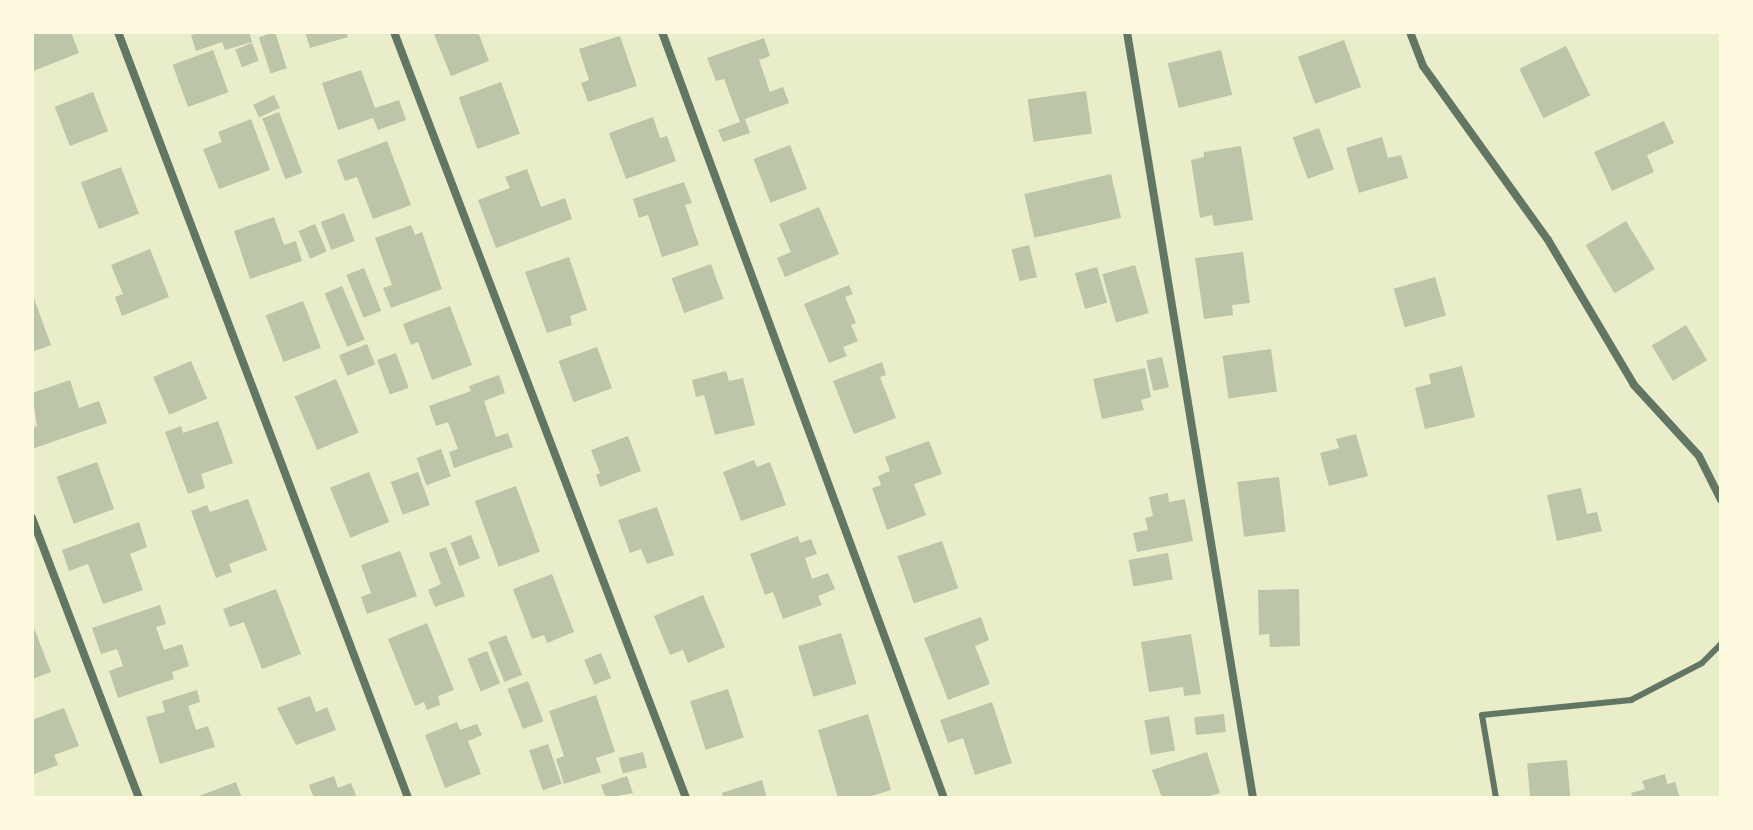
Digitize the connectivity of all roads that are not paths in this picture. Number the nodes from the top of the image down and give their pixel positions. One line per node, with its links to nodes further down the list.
1 (118, 32): 10 (street)
2 (394, 32): 11 (street)
3 (662, 32): 12 (street)
4 (1127, 32): 13 (street)
5 (1410, 32): 6 (street)
6 (1721, 500)
7 (32, 518): 9 (street)
8 (1721, 644): 14 (lane)
9 (139, 798)
10 (408, 798)
11 (686, 798)
12 (944, 798)
13 (1253, 798)
14 (1496, 798)

